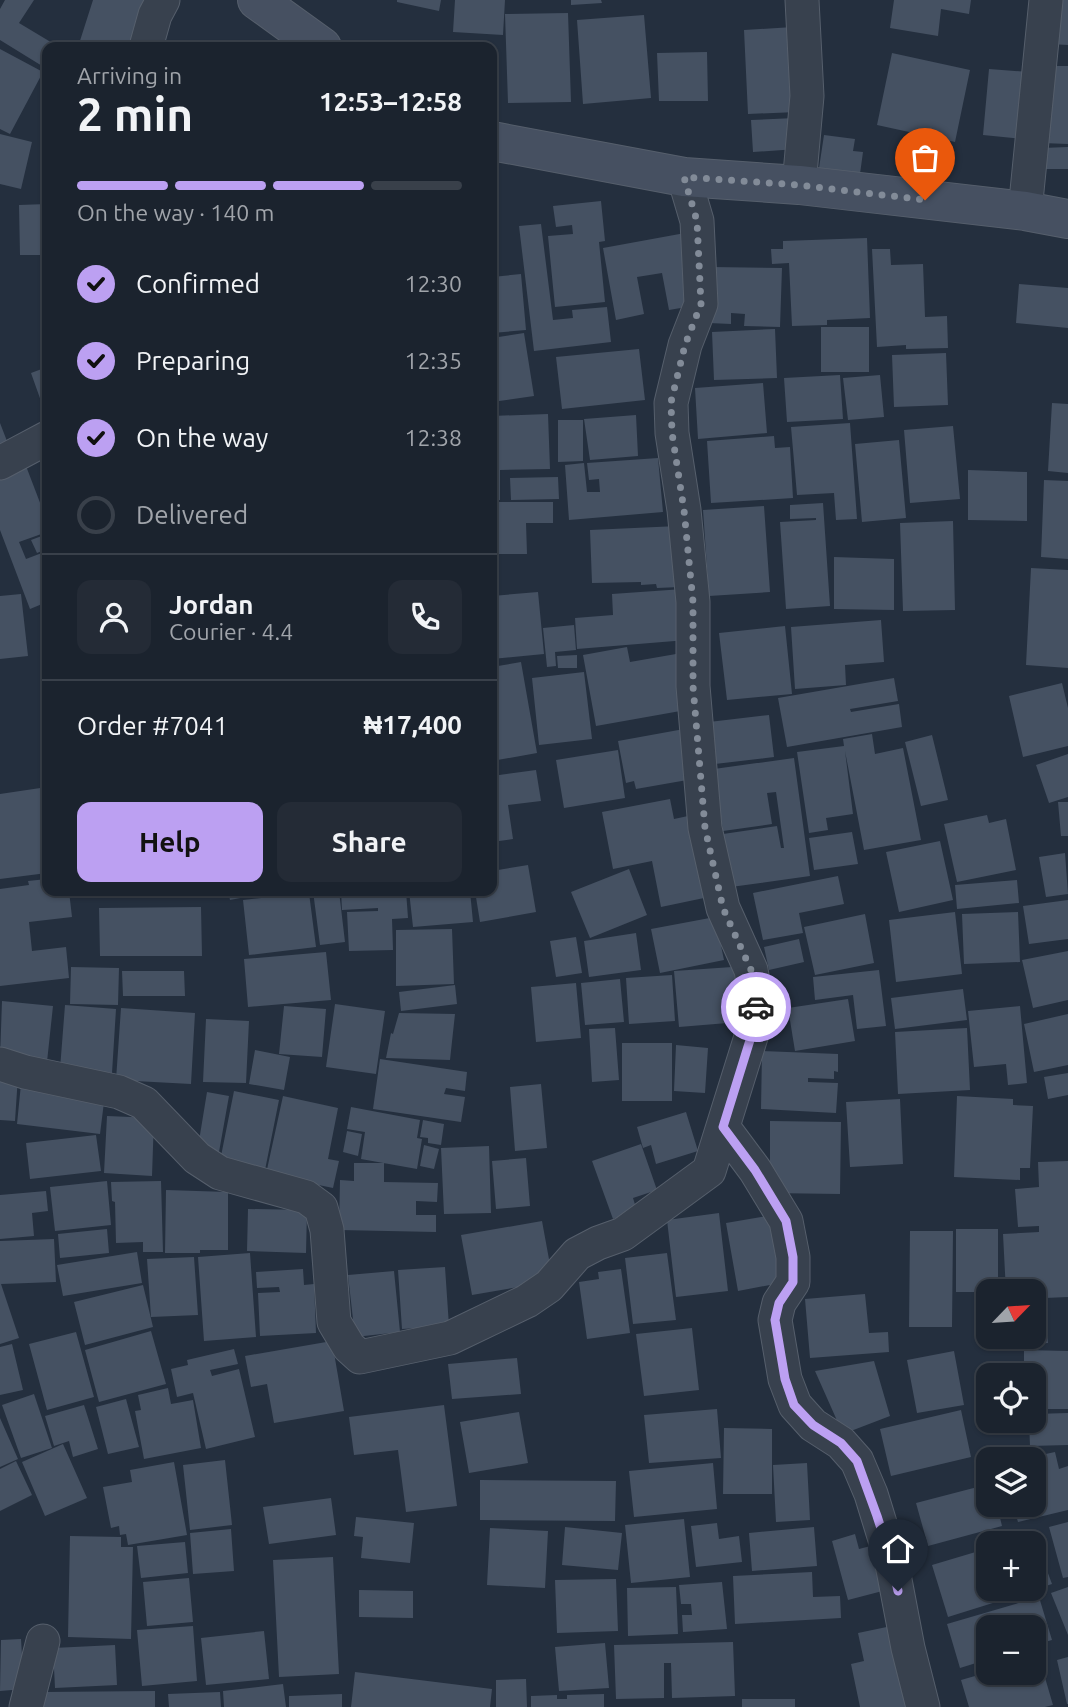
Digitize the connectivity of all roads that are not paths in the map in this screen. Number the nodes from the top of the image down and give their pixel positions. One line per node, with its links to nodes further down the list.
1 (163, 0): 5 (street)
2 (257, 0): 6 (main road)
3 (802, 0): 9 (street)
4 (1046, 0): 10 (street)
5 (147, 42)
6 (315, 42)
7 (497, 142): 8 (main road)
8 (684, 177): 9 (main road); 15 (street)
9 (799, 185): 10 (main road)
10 (1025, 211): 11 (main road)
11 (1068, 219)
12 (42, 441): 13 (street)
13 (0, 463)
14 (0, 1064): 15 (street)
15 (723, 1127): 18 (street)
16 (43, 1642): 17 (street)
17 (26, 1707)
18 (923, 1707)

